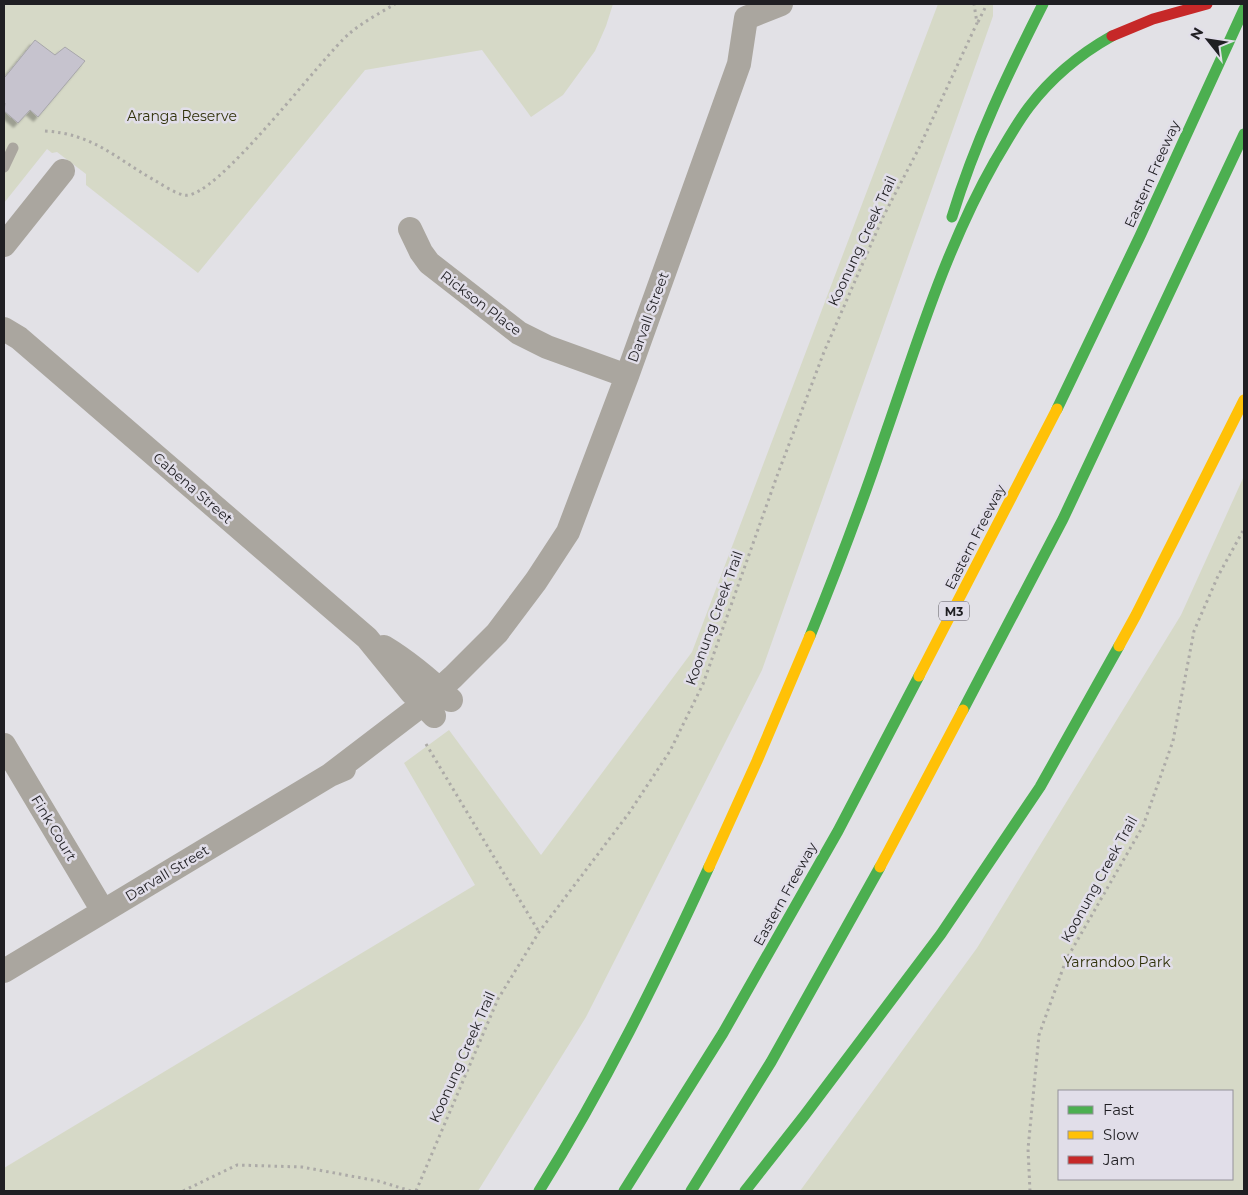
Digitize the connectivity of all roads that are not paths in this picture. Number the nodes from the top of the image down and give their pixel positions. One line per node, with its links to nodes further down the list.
1 (781, 4): 5 (street, Darvall Street)
2 (1043, 4): 12 (highway)
3 (1204, 5): 12 (highway)
4 (1244, 9): 22 (highway, Eastern Freeway / M3)
5 (739, 11): 15 (street, Darvall Street)
6 (1244, 134): 23 (highway)
7 (13, 148): 8 (lane)
8 (4, 167)
9 (63, 171): 11 (street)
10 (410, 229): 15 (street, Rickson Place)
11 (4, 245)
12 (934, 294): 21 (highway)
13 (4, 317): 14 (street, Cabena Street)
14 (11, 334): 17 (street, Cabena Street)
15 (627, 376): 17 (street, Darvall Street)
16 (1244, 400): 24 (highway)
17 (437, 702): 19 (street, Darvall Street)
18 (4, 745): 19 (street, Fink Court)
19 (103, 911): 20 (street, Darvall Street)
20 (4, 970)
21 (540, 1191)
22 (624, 1191)
23 (690, 1191)
24 (745, 1191)

